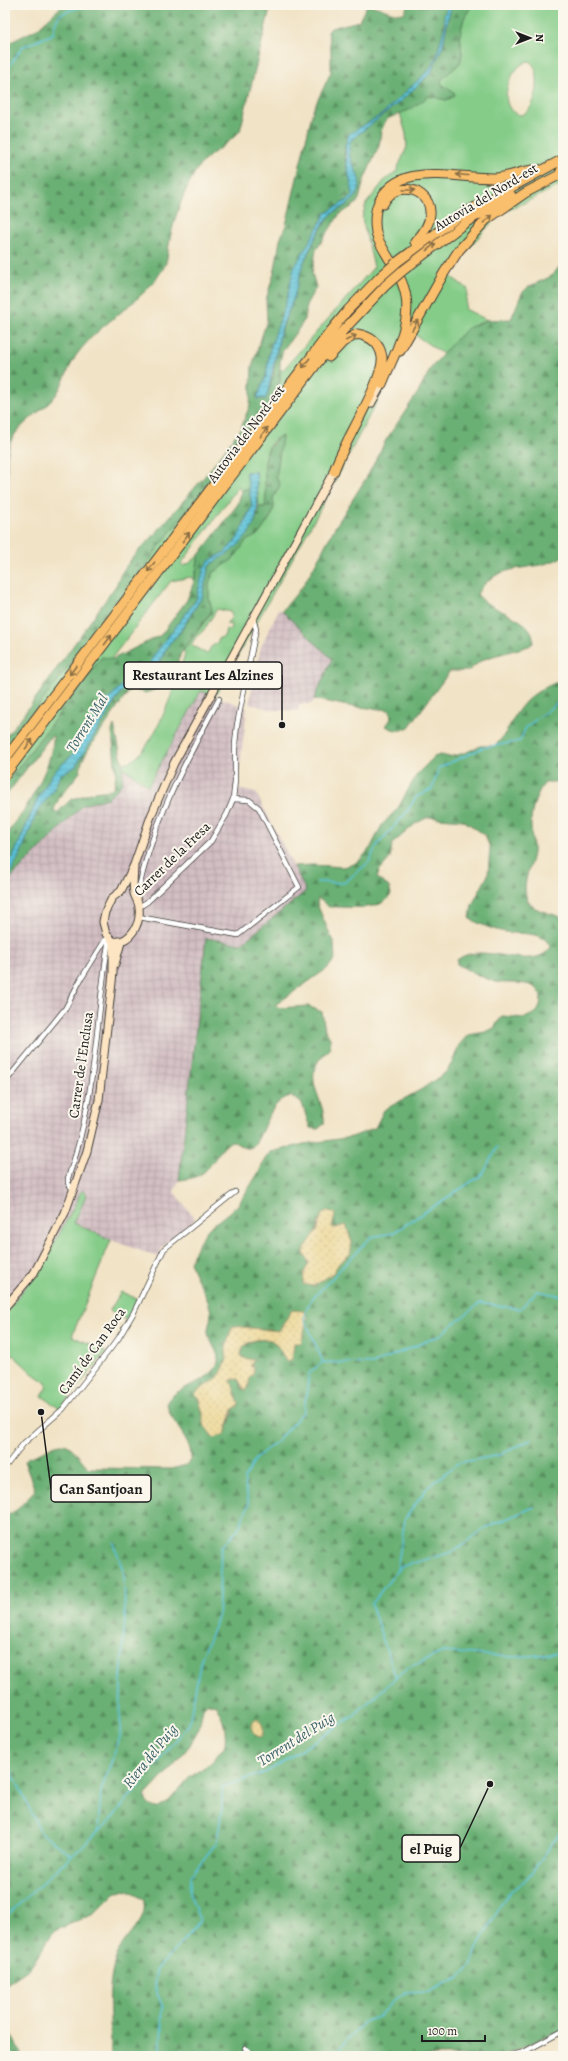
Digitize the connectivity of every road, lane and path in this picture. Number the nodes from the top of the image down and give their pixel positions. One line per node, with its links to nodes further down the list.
1 (563, 158): 3 (highway, Autovia del Nord-est)
2 (563, 169): 6 (highway, Autovia del Nord-est, one-way to 2, bridge); 7 (highway, one-way to 2)
3 (541, 170): 4 (highway, one-way to 4); 5 (highway, Autovia del Nord-est)
4 (375, 224): 5 (highway, one-way to 5); 7 (highway)
5 (398, 261): 11 (highway, Autovia del Nord-est, one-way to 11, bridge)
6 (311, 372): 8 (highway, one-way to 8); 12 (highway, Autovia del Nord-est, one-way to 6)
7 (382, 384): 8 (street)
8 (334, 470): 9 (street)
9 (252, 617): 13 (street, Carrer de la Fresa); 14 (street)
10 (219, 699): 16 (street)
11 (5, 759)
12 (5, 775)
13 (233, 799): 17 (street, Carrer de la Fresa); 18 (street)
14 (134, 865): 15 (street); 16 (street)
15 (121, 891): 16 (street); 19 (street)
16 (136, 896): 17 (street)
17 (139, 907): 18 (street)
18 (139, 917): 20 (street)
19 (110, 939): 20 (street); 21 (street); 22 (street); 23 (street, Carrer de l'Enclusa)
20 (121, 942): 21 (street)
21 (113, 973): 23 (street)
22 (5, 1082)
23 (74, 1191): 25 (street)
24 (235, 1192): 26 (street, Camí de Can Roca)
25 (5, 1307)
26 (5, 1468)
27 (563, 2031): 30 (street)
28 (245, 2048): 29 (street)
29 (254, 2056)
30 (509, 2056)

